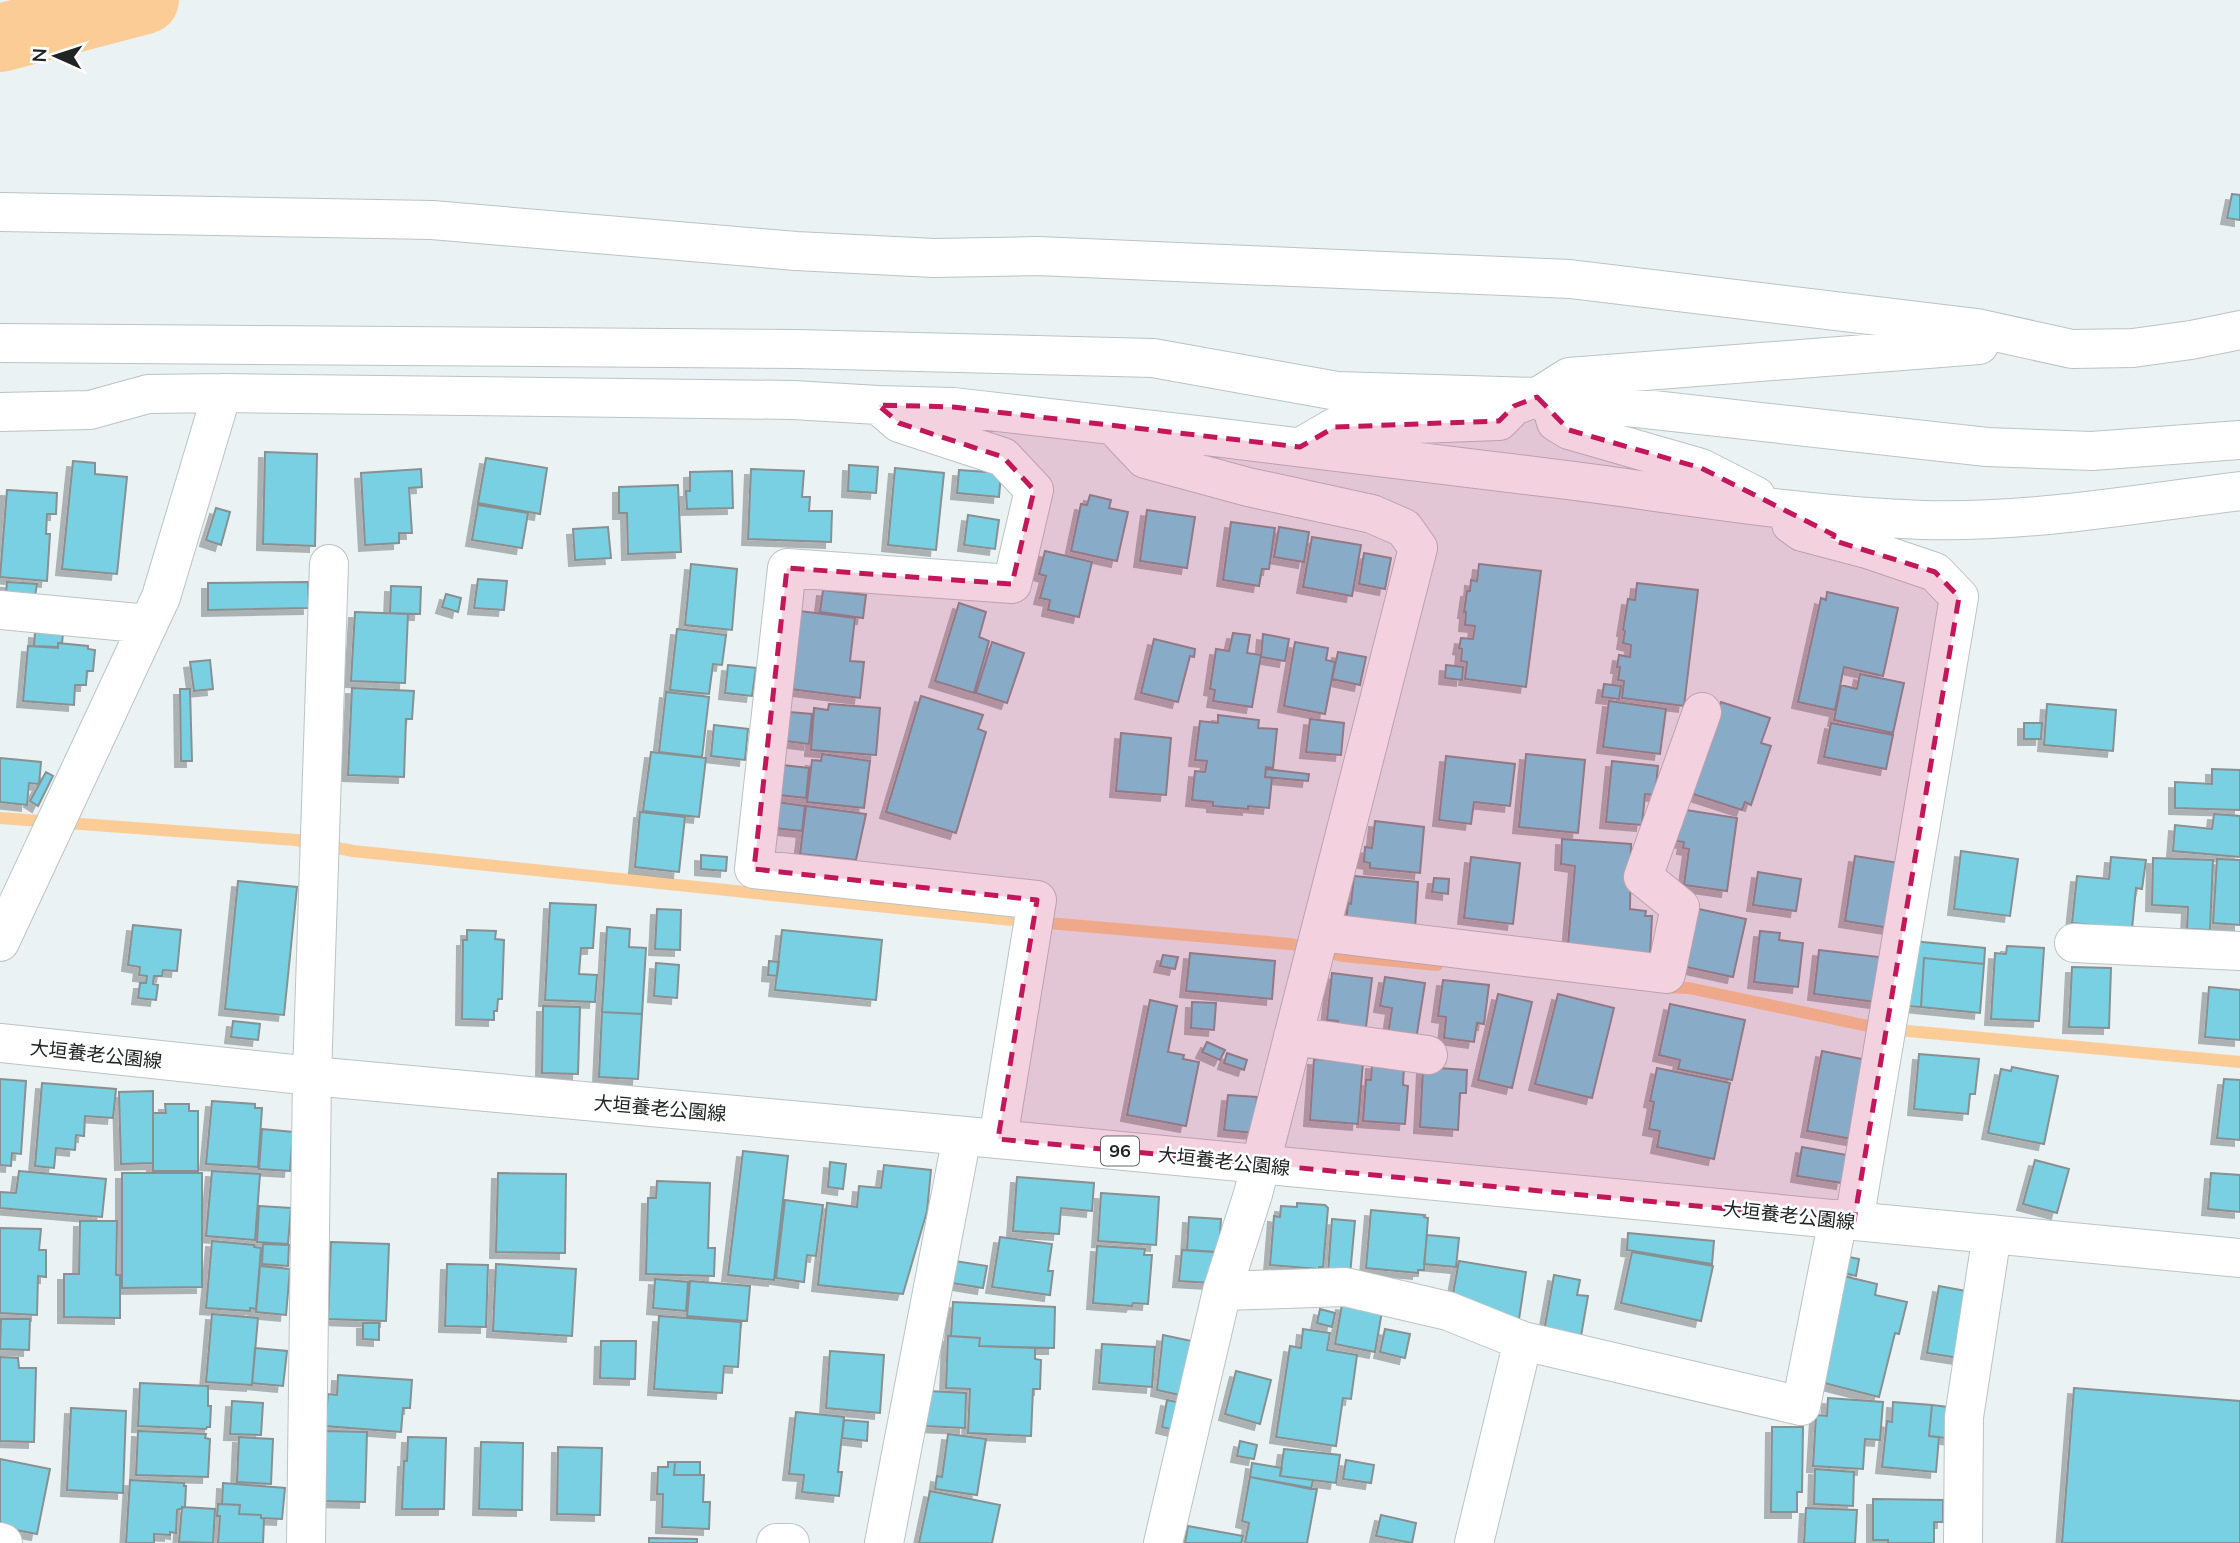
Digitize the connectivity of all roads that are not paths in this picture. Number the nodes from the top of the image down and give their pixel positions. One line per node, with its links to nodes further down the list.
1 (0, 212): 3 (street)
2 (2240, 330): 3 (street)
3 (2036, 341): 6 (street)
4 (0, 343): 6 (street)
5 (222, 393): 7 (street); 8 (street); 16 (street)
6 (1537, 397): 10 (street); 11 (street); 13 (street)
7 (878, 405): 9 (street); 26 (street)
8 (0, 412)
9 (1113, 425): 11 (street); 18 (street)
10 (2240, 440)
11 (1300, 447): 13 (street)
12 (2240, 491): 13 (street)
13 (1775, 508): 28 (street)
14 (329, 564): 25 (street)
15 (0, 610): 16 (street)
16 (148, 624): 19 (street)
17 (1702, 712): 18 (street)
18 (1320, 932): 22 (street)
19 (0, 942)
20 (2074, 943): 21 (street)
21 (2240, 951)
22 (1293, 1036): 24 (street); 27 (street)
23 (0, 1043): 25 (street, 大垣養老公園線 / 96)
24 (1428, 1055)
25 (312, 1076): 26 (street, 大垣養老公園線 / 96); 33 (street)
26 (980, 1137): 27 (street, 大垣養老公園線 / 96); 36 (street)
27 (1260, 1164): 28 (street, 大垣養老公園線 / 96); 31 (street)
28 (1846, 1220): 29 (street, 大垣養老公園線 / 96); 32 (street)
29 (1992, 1234): 30 (street, 大垣養老公園線 / 96); 39 (street)
30 (2240, 1258)
31 (1222, 1291): 32 (street); 37 (street)
32 (1523, 1340): 38 (street)
33 (306, 1543)
34 (776, 1543): 35 (street)
35 (790, 1543)
36 (884, 1543)
37 (1163, 1543)
38 (1474, 1543)
39 (1963, 1543)

